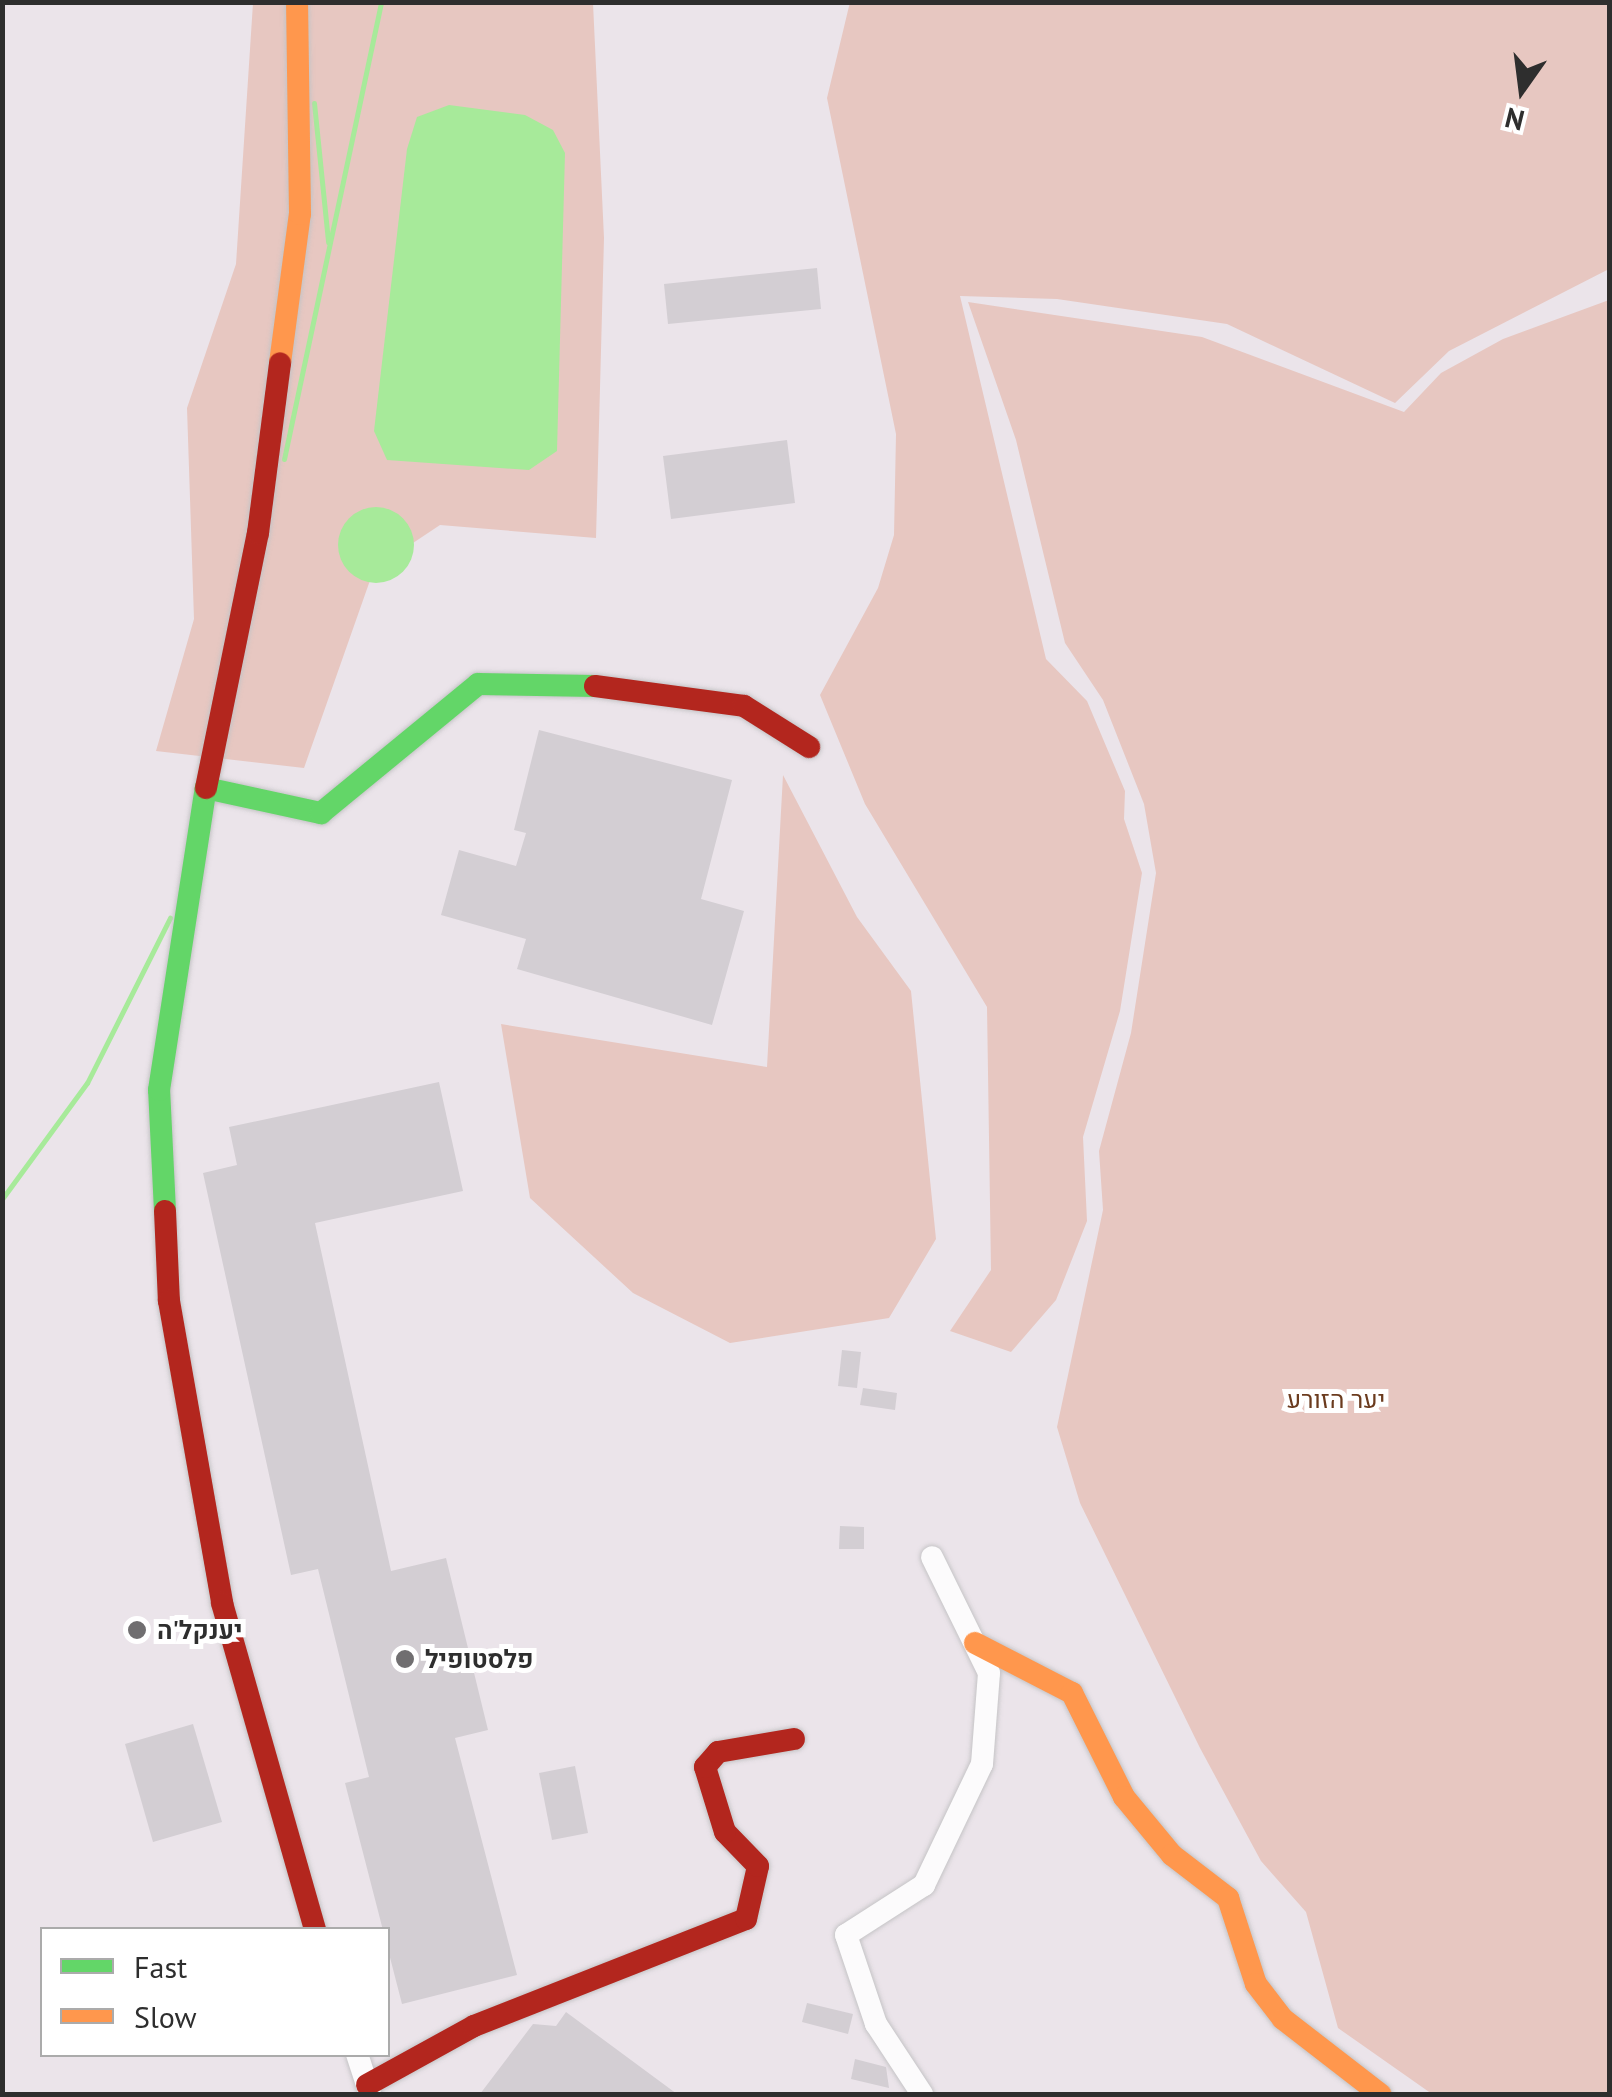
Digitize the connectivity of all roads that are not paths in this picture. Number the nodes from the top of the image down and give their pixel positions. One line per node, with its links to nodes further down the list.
1 (297, 2): 3 (street)
2 (810, 747): 3 (street)
3 (206, 788): 7 (street)
4 (932, 1557): 5 (street)
5 (974, 1643): 10 (street); 11 (street)
6 (794, 1739): 9 (street)
7 (314, 1927)
8 (358, 2057): 9 (street)
9 (369, 2090)
10 (922, 2094)
11 (1380, 2094)

